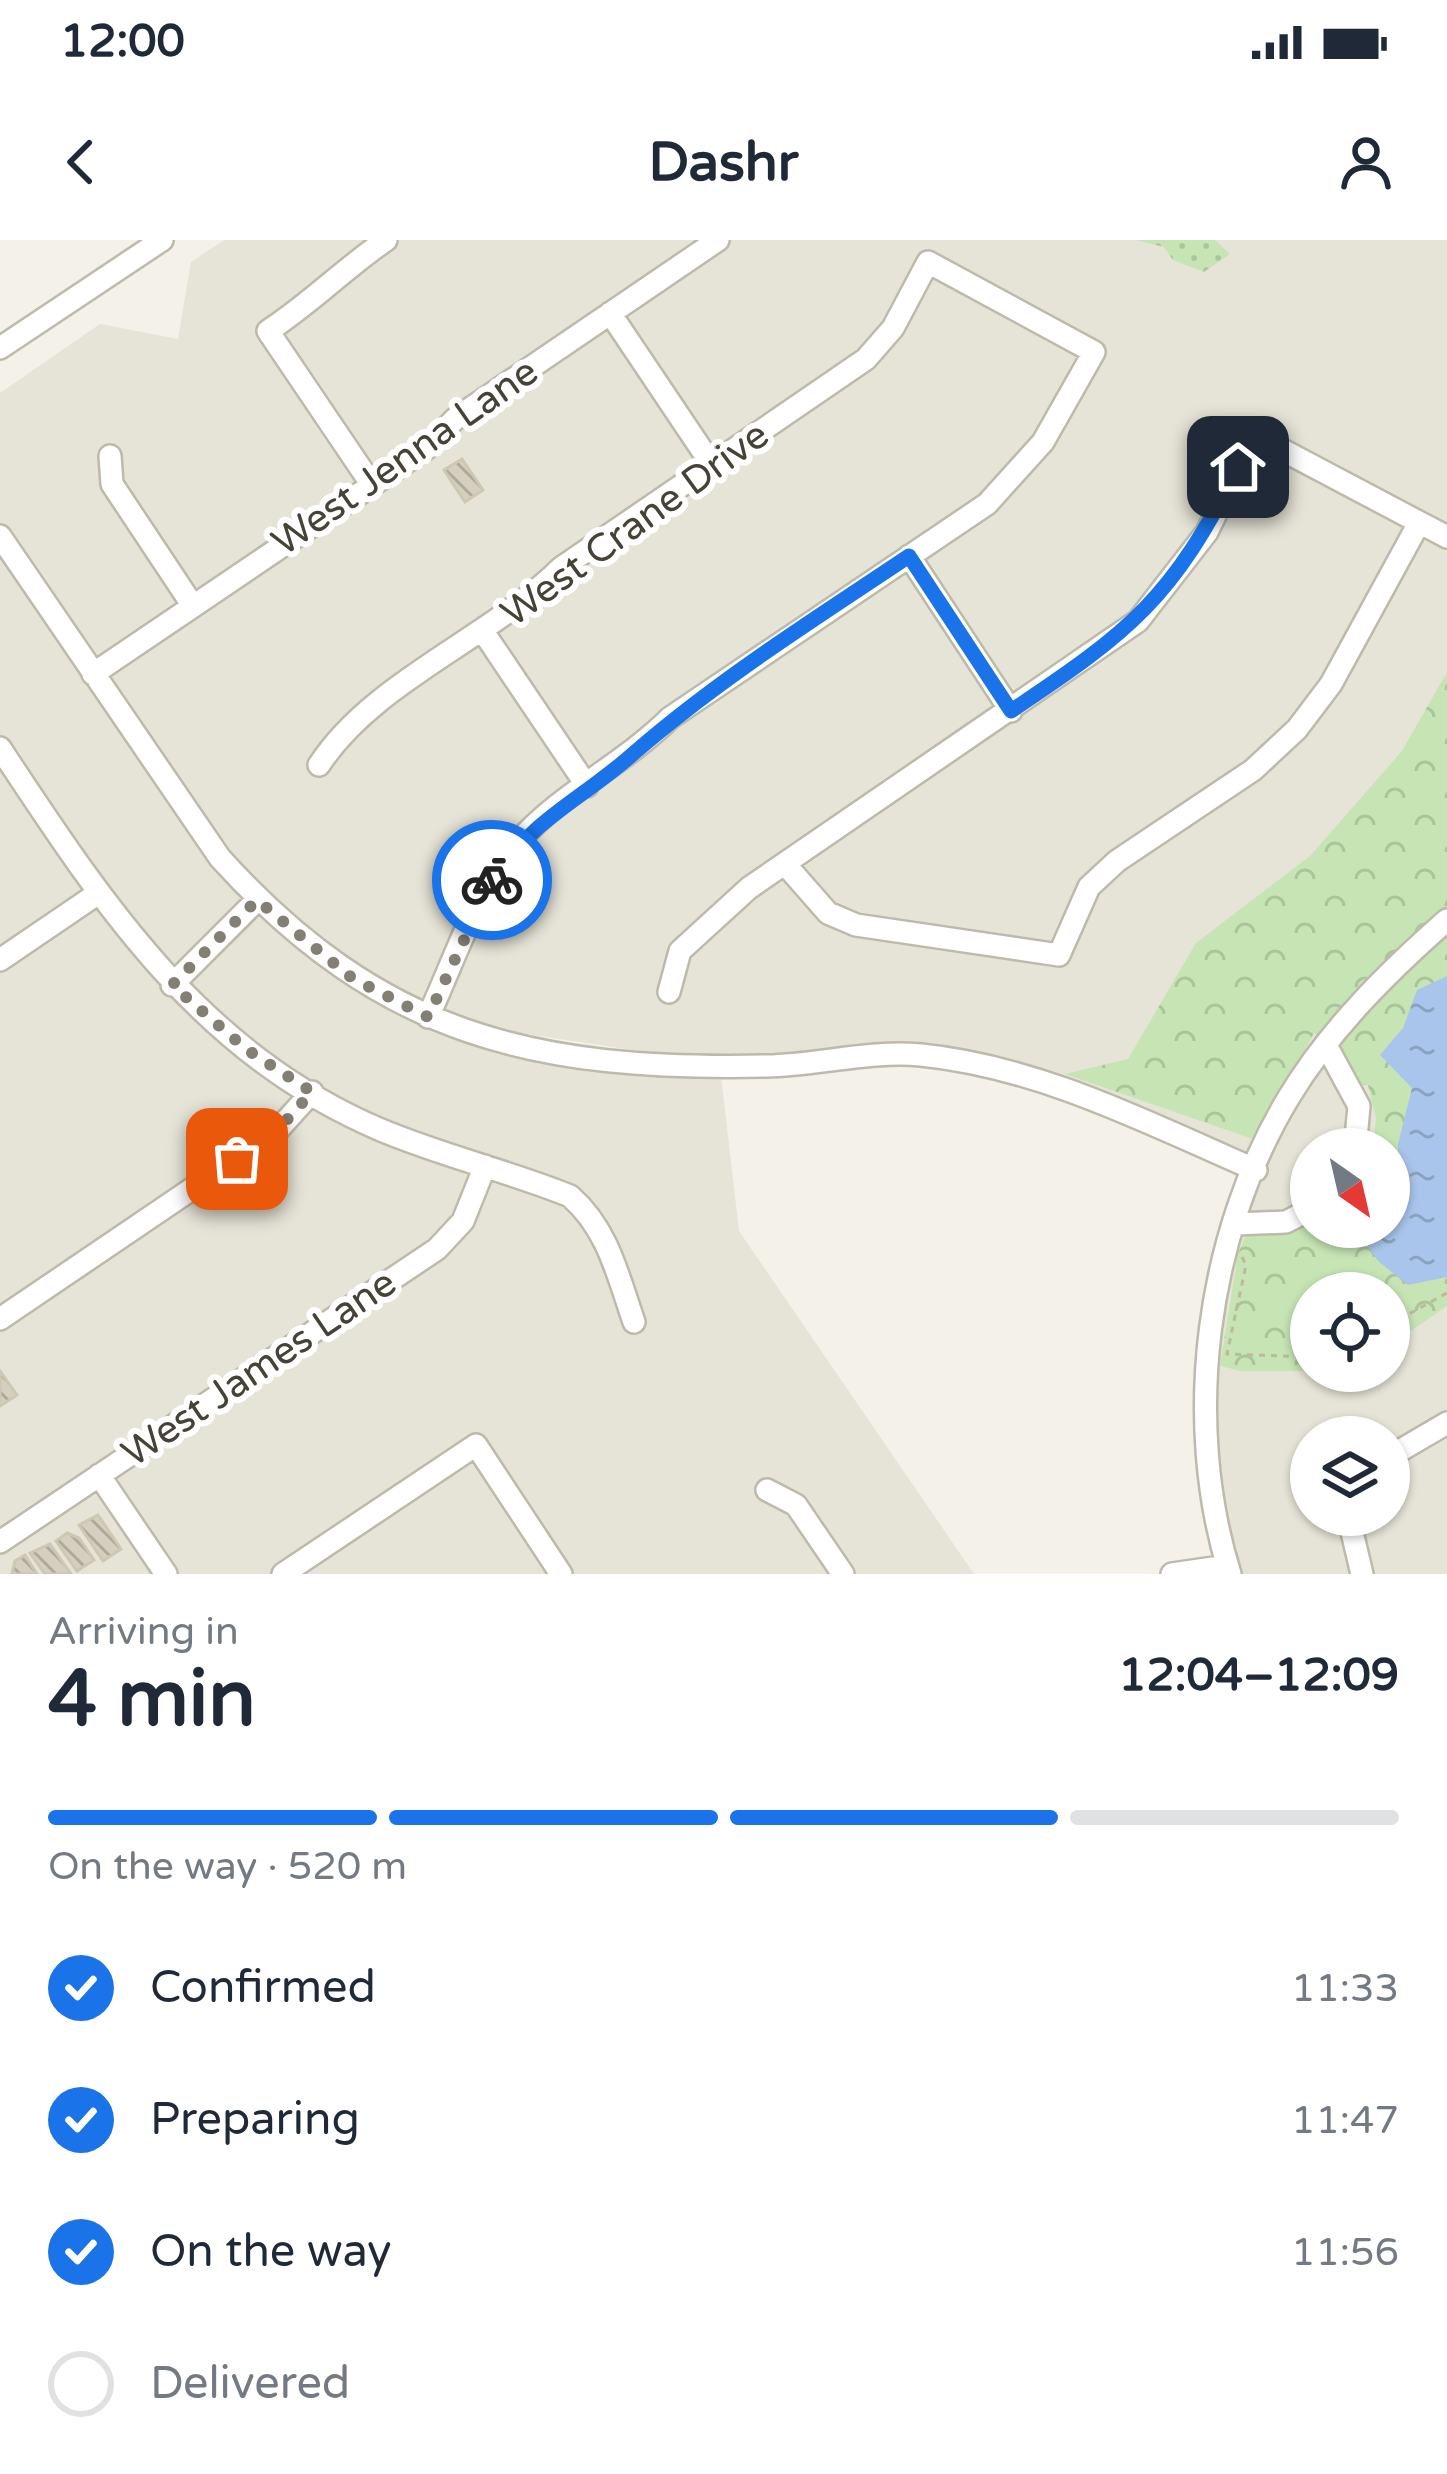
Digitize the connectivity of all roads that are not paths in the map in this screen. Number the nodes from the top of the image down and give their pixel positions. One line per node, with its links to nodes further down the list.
1 (386, 240): 8 (street)
2 (718, 240): 4 (street, West Jenna Lane)
3 (149, 244): 5 (street)
4 (610, 313): 7 (street); 8 (street, West Jenna Lane)
5 (0, 348)
6 (110, 456): 13 (street)
7 (712, 465): 12 (street, West Crane Drive); 14 (street, West Crane Drive)
8 (372, 485): 13 (street, West Jenna Lane)
9 (1419, 523): 11 (street); 16 (street); 20 (street)
10 (0, 536): 15 (street)
11 (1447, 537)
12 (909, 556): 16 (street); 19 (street)
13 (193, 605): 15 (street, West Jenna Lane)
14 (484, 633): 18 (street, West Crane Drive); 19 (street)
15 (93, 674): 22 (street)
16 (1011, 711): 20 (street)
17 (0, 748): 21 (street)
18 (320, 765)
19 (587, 786): 27 (street)
20 (785, 864): 26 (street)
21 (97, 894): 24 (street); 25 (street)
22 (257, 900): 25 (street); 27 (street)
23 (1447, 920): 28 (street)
24 (0, 960)
25 (172, 985): 29 (street)
26 (669, 992)
27 (428, 1017): 32 (street)
28 (1327, 1047): 30 (street); 32 (street)
29 (312, 1092): 31 (street); 35 (street)
30 (1356, 1128)
31 (485, 1166): 36 (street); 39 (street, West James Lane)
32 (1256, 1170): 34 (street)
33 (1290, 1220): 34 (street)
34 (1239, 1233): 43 (street)
35 (0, 1319)
36 (634, 1322)
37 (1447, 1423): 38 (street)
38 (1410, 1445)
39 (99, 1475): 42 (street, West James Lane); 44 (street)
40 (767, 1490): 47 (street)
41 (1353, 1536): 49 (street)
42 (0, 1542)
43 (1229, 1570): 48 (street)
44 (166, 1574)
45 (283, 1574): 46 (street)
46 (561, 1574)
47 (842, 1574)
48 (1172, 1574)
49 (1362, 1574)

